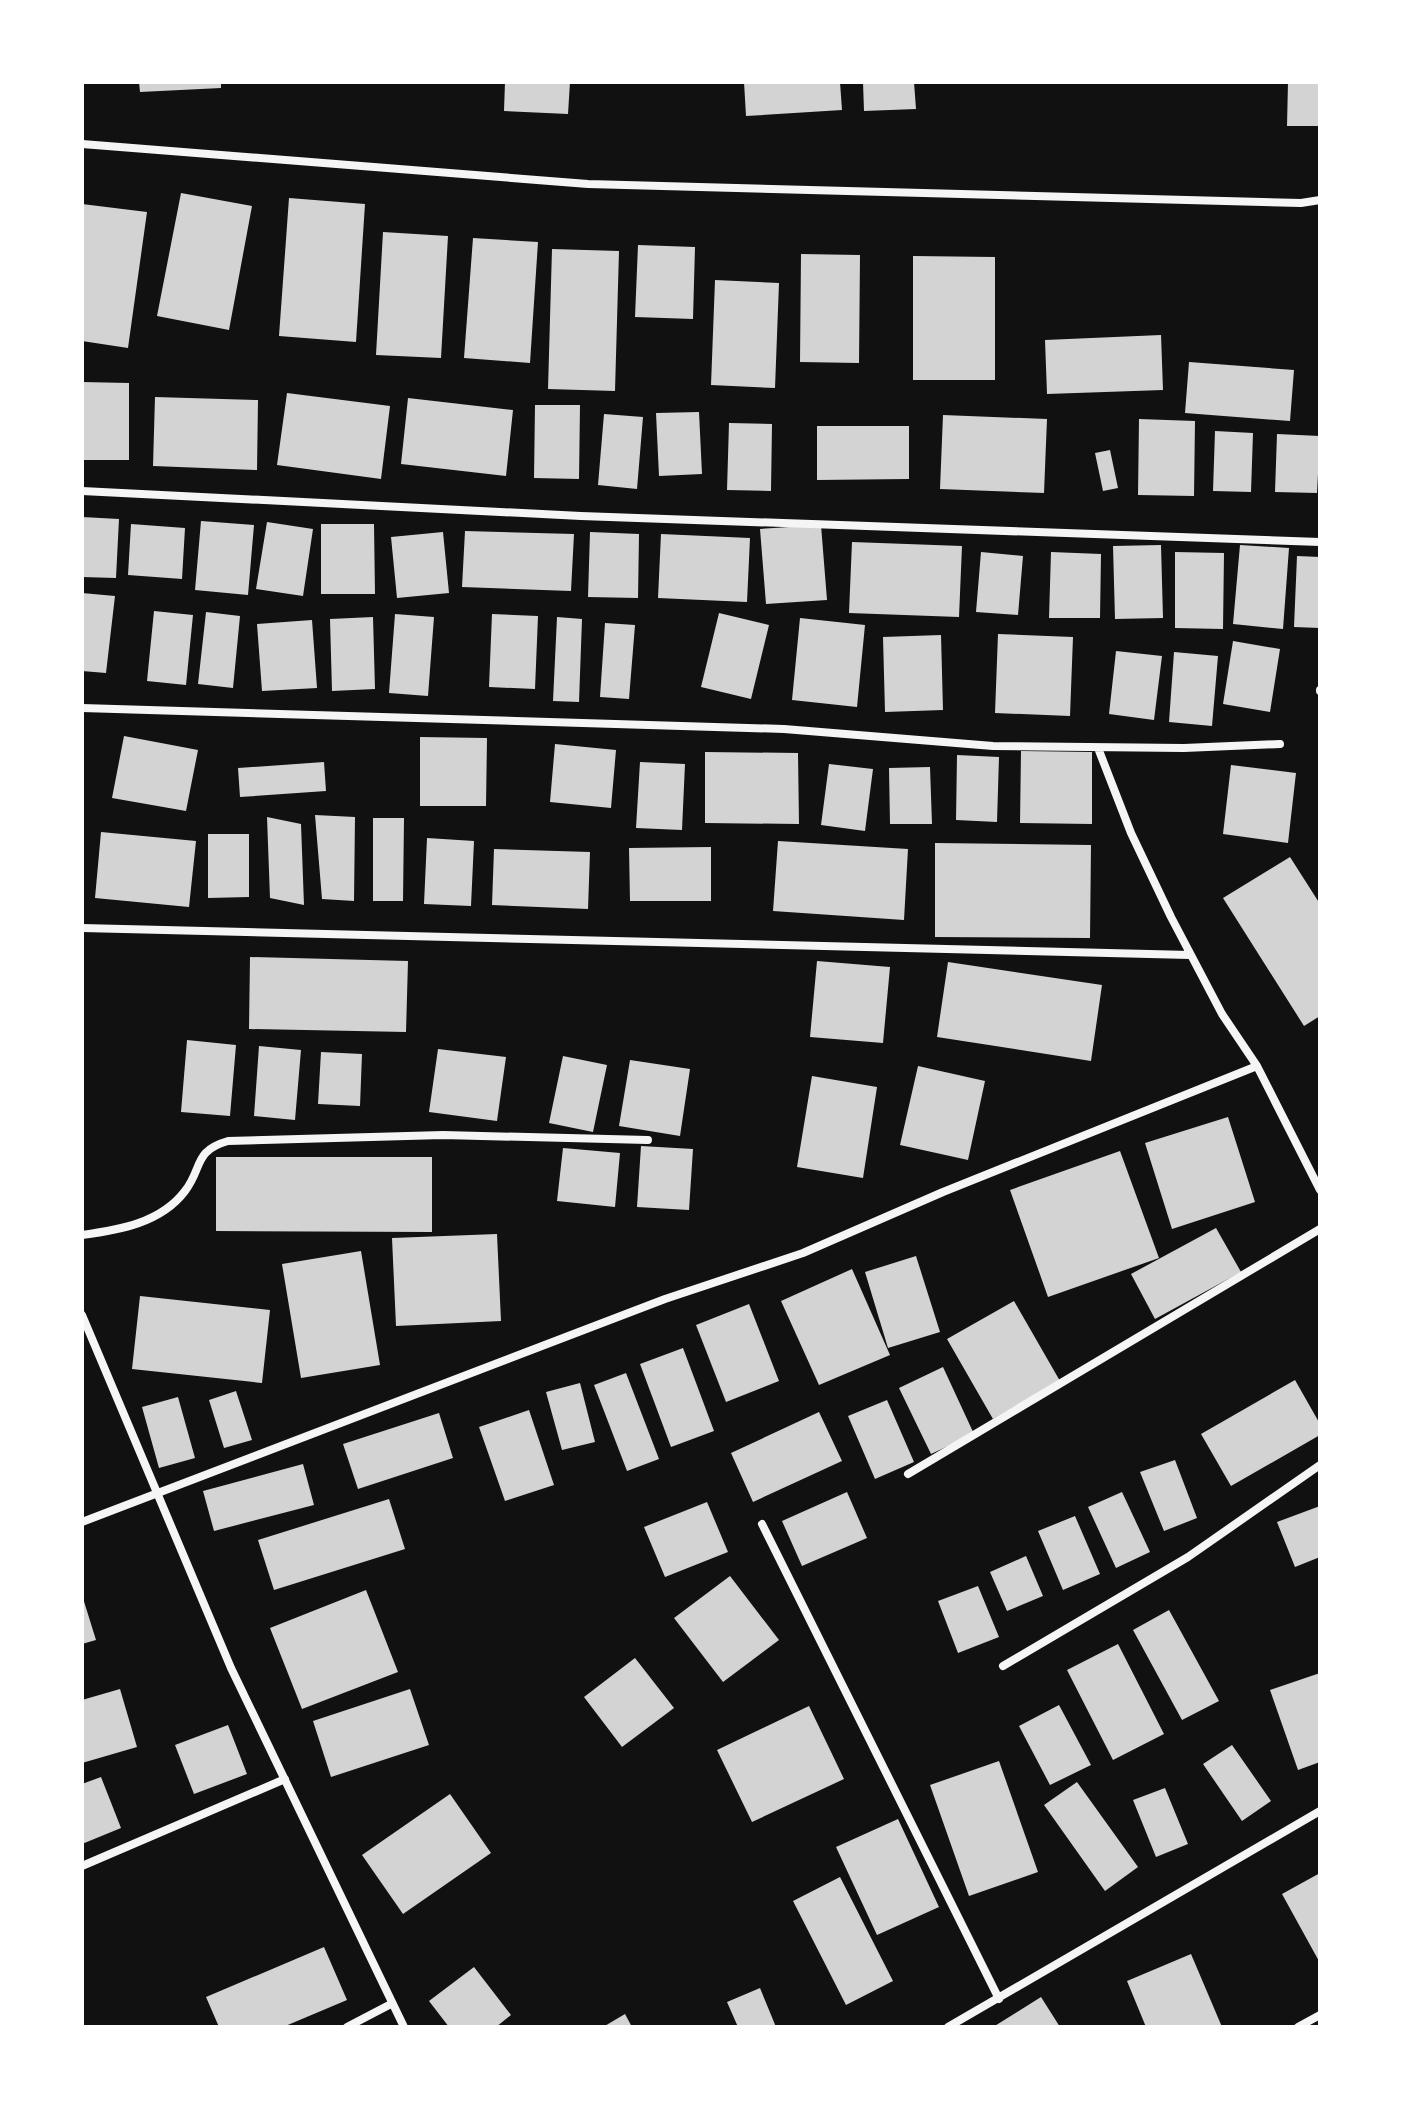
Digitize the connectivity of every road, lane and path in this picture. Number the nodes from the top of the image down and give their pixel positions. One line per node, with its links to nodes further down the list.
1 (82, 144): 2 (street)
2 (1320, 200)
3 (82, 491): 4 (street)
4 (1320, 542)
5 (82, 708): 7 (street)
6 (1280, 744): 7 (street)
7 (1098, 748): 9 (street)
8 (82, 928): 9 (street)
9 (1190, 955): 10 (street)
10 (1257, 1066): 12 (street); 18 (street)
11 (648, 1140): 14 (street)
12 (1320, 1190)
13 (1320, 1229): 17 (street)
14 (82, 1235)
15 (82, 1315): 18 (street)
16 (1320, 1465): 21 (street)
17 (908, 1474)
18 (155, 1494): 19 (street); 22 (street)
19 (82, 1522)
20 (762, 1524): 25 (street)
21 (1003, 1666)
22 (285, 1779): 24 (street); 26 (street)
23 (1320, 1811): 25 (street)
24 (82, 1866)
25 (999, 1999): 30 (street)
26 (391, 2004): 28 (street); 29 (street)
27 (1320, 2015): 31 (street)
28 (347, 2027)
29 (404, 2027)
30 (948, 2027)
31 (1298, 2027)

